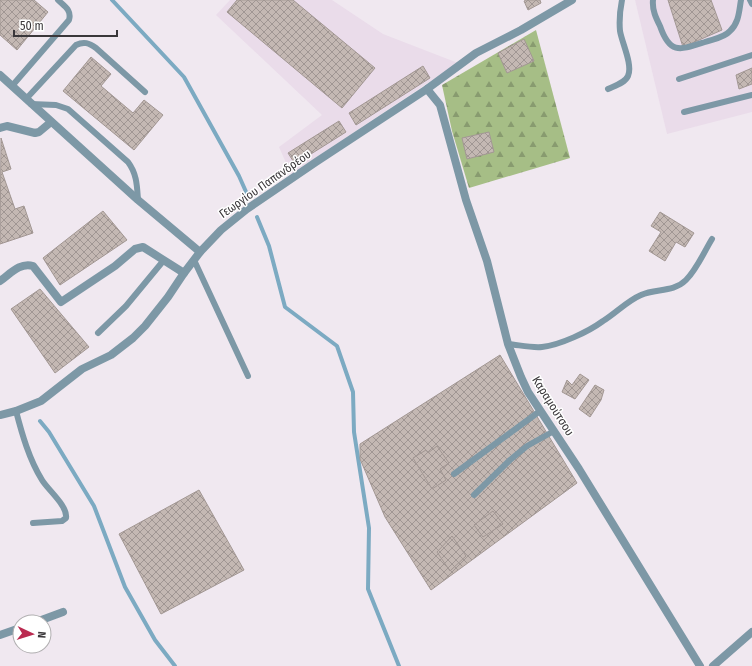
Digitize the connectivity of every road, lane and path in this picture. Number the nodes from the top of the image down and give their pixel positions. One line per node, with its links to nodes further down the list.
1 (58, 0): 11 (lane)
2 (572, 0): 12 (street, Γεωργίου Παπανδρέου)
3 (622, 0): 13 (lane)
4 (653, 0): 5 (lane)
5 (741, 0)
6 (750, 0): 7 (lane)
7 (752, 4)
8 (752, 55): 10 (lane)
9 (0, 75): 11 (street)
10 (679, 79)
11 (12, 86): 16 (street)
12 (427, 89): 22 (street, Γεωργίου Παπανδρέου); 28 (street, Καραμούτσου)
13 (608, 89)
14 (145, 92): 16 (lane)
15 (752, 95): 17 (lane)
16 (29, 102): 18 (street); 20 (lane)
17 (684, 112)
18 (51, 122): 19 (street); 20 (street)
19 (0, 128)
20 (138, 200): 22 (street)
21 (712, 239): 28 (lane)
22 (200, 252): 24 (street, Γεωργίου Παπανδρέου)
23 (164, 260): 25 (street); 26 (street); 27 (lane)
24 (194, 260): 25 (street, Γεωργίου Παπανδρέου); 29 (lane)
25 (184, 273): 30 (street, Γεωργίου Παπανδρέου)
26 (0, 281)
27 (98, 333)
28 (508, 344): 31 (street, Καραμούτσου)
29 (248, 376)
30 (16, 411): 32 (street, Γεωργίου Παπανδρέου); 36 (lane)
31 (540, 411): 33 (street, Καραμούτσου); 34 (lane)
32 (0, 416)
33 (554, 431): 35 (lane); 42 (street, Καραμούτσου)
34 (454, 474)
35 (474, 495)
36 (33, 523)
37 (63, 612): 38 (street)
38 (52, 616)
39 (12, 631): 41 (street)
40 (752, 632): 43 (street)
41 (0, 636)
42 (700, 666)
43 (713, 666)

